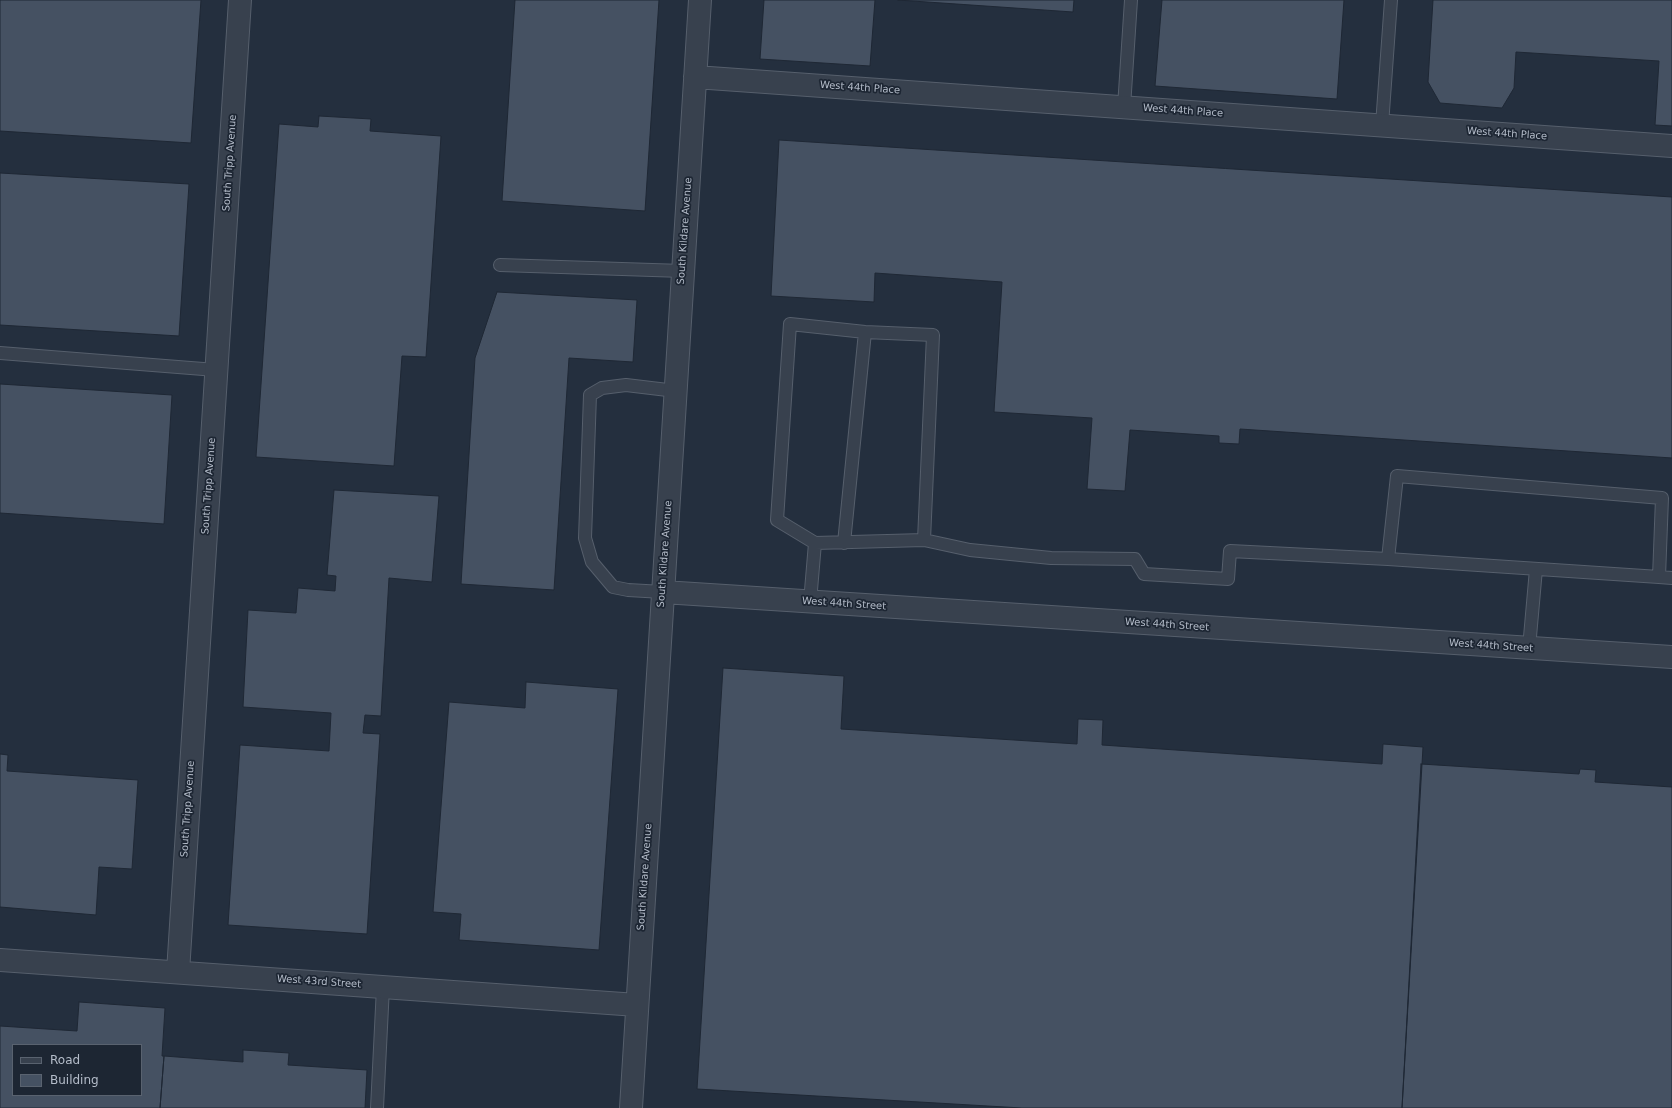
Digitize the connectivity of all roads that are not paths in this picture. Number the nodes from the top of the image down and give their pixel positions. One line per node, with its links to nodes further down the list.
1 (240, 0): 13 (street, South Tripp Avenue)
2 (700, 0): 5 (street, South Kildare Avenue)
3 (1132, 0): 6 (lane)
4 (1391, 0): 7 (lane)
5 (695, 77): 6 (street, West 44th Place); 10 (street, South Kildare Avenue)
6 (1124, 107): 7 (street, West 44th Place)
7 (1382, 126): 8 (street, West 44th Place)
8 (1672, 146)
9 (500, 265): 10 (lane)
10 (683, 272): 14 (street, South Kildare Avenue)
11 (865, 332): 15 (lane); 16 (lane); 17 (lane)
12 (0, 353): 13 (lane)
13 (216, 370): 27 (street, South Tripp Avenue)
14 (676, 391): 22 (street, South Kildare Avenue); 22 (lane)
15 (924, 540): 17 (lane); 18 (lane)
16 (815, 543): 17 (lane); 23 (lane)
17 (844, 543)
18 (1388, 559): 19 (lane); 20 (lane)
19 (1536, 568): 20 (lane); 24 (lane)
20 (1659, 577): 21 (lane)
21 (1672, 578)
22 (663, 592): 23 (street, West 44th Street); 29 (street, South Kildare Avenue)
23 (810, 602): 24 (street, West 44th Street)
24 (1529, 648): 25 (street, West 44th Street)
25 (1672, 657)
26 (0, 960): 27 (street, West 43rd Street)
27 (178, 972): 28 (street, West 43rd Street)
28 (383, 987): 29 (street, West 43rd Street); 30 (lane)
29 (637, 1005): 31 (street, South Kildare Avenue)
30 (377, 1108)
31 (631, 1108)

